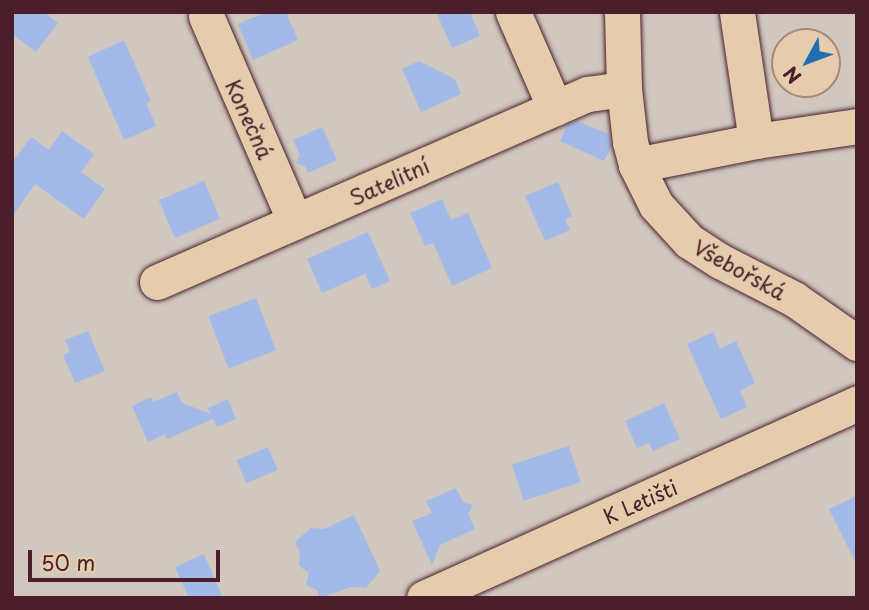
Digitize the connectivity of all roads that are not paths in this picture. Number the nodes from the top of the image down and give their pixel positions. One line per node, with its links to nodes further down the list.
1 (513, 12): 6 (street)
2 (622, 12): 5 (street, Všebořská)
3 (737, 12): 8 (street)
4 (205, 16): 10 (street, Konečná)
5 (624, 89): 6 (street, Satelitní); 9 (street, Všebořská)
6 (555, 108): 10 (street, Satelitní)
7 (857, 126): 8 (street)
8 (756, 141): 9 (street)
9 (636, 165): 12 (street, Všebořská)
10 (295, 222): 11 (street, Satelitní)
11 (157, 282)
12 (857, 343)
13 (857, 403): 14 (street, K Letišti)
14 (424, 598)

